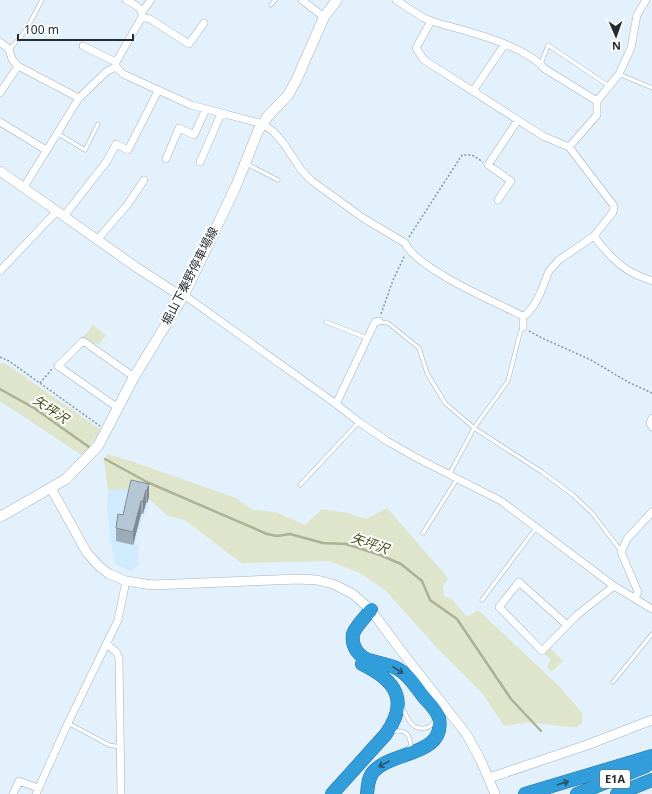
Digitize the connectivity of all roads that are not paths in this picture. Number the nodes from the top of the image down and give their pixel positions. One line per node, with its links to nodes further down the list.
1 (42, 0): 17 (lane)
2 (126, 0): 10 (street)
3 (151, 0): 10 (street)
4 (275, 0): 9 (lane)
5 (302, 0): 11 (street)
6 (337, 0): 11 (main road, 堀山下秦野停車場線)
7 (396, 0): 12 (street)
8 (646, 0): 21 (street)
9 (271, 4)
10 (142, 14): 13 (street); 18 (street)
11 (324, 16): 34 (main road, 堀山下秦野停車場線)
12 (431, 21): 15 (street); 25 (street)
13 (204, 23)
14 (0, 42): 17 (street)
15 (505, 44): 19 (street); 25 (street)
16 (83, 46): 18 (street)
17 (9, 49): 20 (street)
18 (116, 64): 24 (street); 27 (street)
19 (540, 64): 22 (lane); 28 (street)
20 (18, 66): 26 (street); 27 (street)
21 (619, 74): 22 (street); 23 (lane)
22 (610, 86): 28 (street)
23 (652, 88)
24 (158, 91): 29 (street); 46 (street)
25 (473, 91): 31 (street)
26 (0, 93)
27 (79, 98): 35 (street)
28 (597, 101): 36 (street)
29 (206, 109): 30 (street); 38 (street)
30 (221, 114): 34 (street); 39 (street)
31 (518, 120): 36 (street); 45 (street)
32 (0, 122): 37 (street)
33 (98, 124): 35 (lane)
34 (263, 124): 40 (main road, 堀山下秦野停車場線); 52 (street)
35 (57, 133): 37 (street)
36 (569, 147): 47 (street)
37 (46, 150): 44 (street)
38 (166, 158)
39 (200, 162)
40 (245, 162): 43 (lane); 51 (main road, 堀山下秦野停車場線)
41 (0, 171): 44 (street)
42 (144, 180): 48 (street)
43 (278, 180)
44 (24, 187): 46 (street)
45 (498, 200)
46 (60, 214): 48 (street); 49 (street)
47 (594, 236): 50 (street); 52 (street)
48 (97, 240): 51 (street)
49 (0, 271)
50 (652, 281)
51 (184, 295): 57 (main road, 堀山下秦野停車場線); 58 (street)
52 (523, 316): 55 (street)
53 (326, 322): 56 (lane)
54 (379, 322): 56 (street); 63 (lane)
55 (523, 327): 63 (lane)
56 (367, 338): 58 (street)
57 (134, 377): 59 (main road, 堀山下秦野停車場線); 59 (street)
58 (336, 404): 61 (street)
59 (118, 408): 67 (main road, 堀山下秦野停車場線)
60 (652, 418): 62 (street)
61 (359, 422): 64 (street); 66 (lane)
62 (652, 427)
63 (474, 428): 64 (lane); 72 (lane)
64 (449, 475): 65 (street)
65 (457, 479): 70 (street); 71 (lane)
66 (300, 485)
67 (51, 488): 69 (main road, 堀山下秦野停車場線); 73 (street)
68 (652, 512): 72 (street)
69 (0, 516)
70 (536, 528): 74 (street); 76 (lane)
71 (423, 533)
72 (621, 552): 75 (street)
73 (126, 581): 78 (street); 81 (street)
74 (614, 586): 75 (street); 79 (street)
75 (635, 598): 77 (street)
76 (482, 600)
77 (652, 609)
78 (371, 610): 83 (highway); 84 (highway, one-way to 84); 92 (street)
79 (567, 625): 79 (street)
80 (652, 634): 82 (lane)
81 (107, 645): 86 (street); 88 (street)
82 (613, 682)
83 (396, 694): 84 (lane); 87 (highway)
84 (434, 709): 89 (highway)
85 (652, 720): 92 (street)
86 (68, 724): 88 (lane); 94 (street)
87 (386, 734): 89 (lane); 98 (highway)
88 (121, 747): 97 (street)
89 (404, 756): 99 (highway, one-way to 99)
90 (652, 756): 100 (highway, one-way to 90)
91 (652, 764): 101 (highway, E1A)
92 (489, 778): 95 (street)
93 (652, 780): 102 (highway, E1A)
94 (37, 791): 96 (street)
95 (495, 793)
96 (13, 794)
97 (121, 794)
98 (332, 794)
99 (367, 794)
100 (525, 794)
101 (578, 794)
102 (617, 794)

